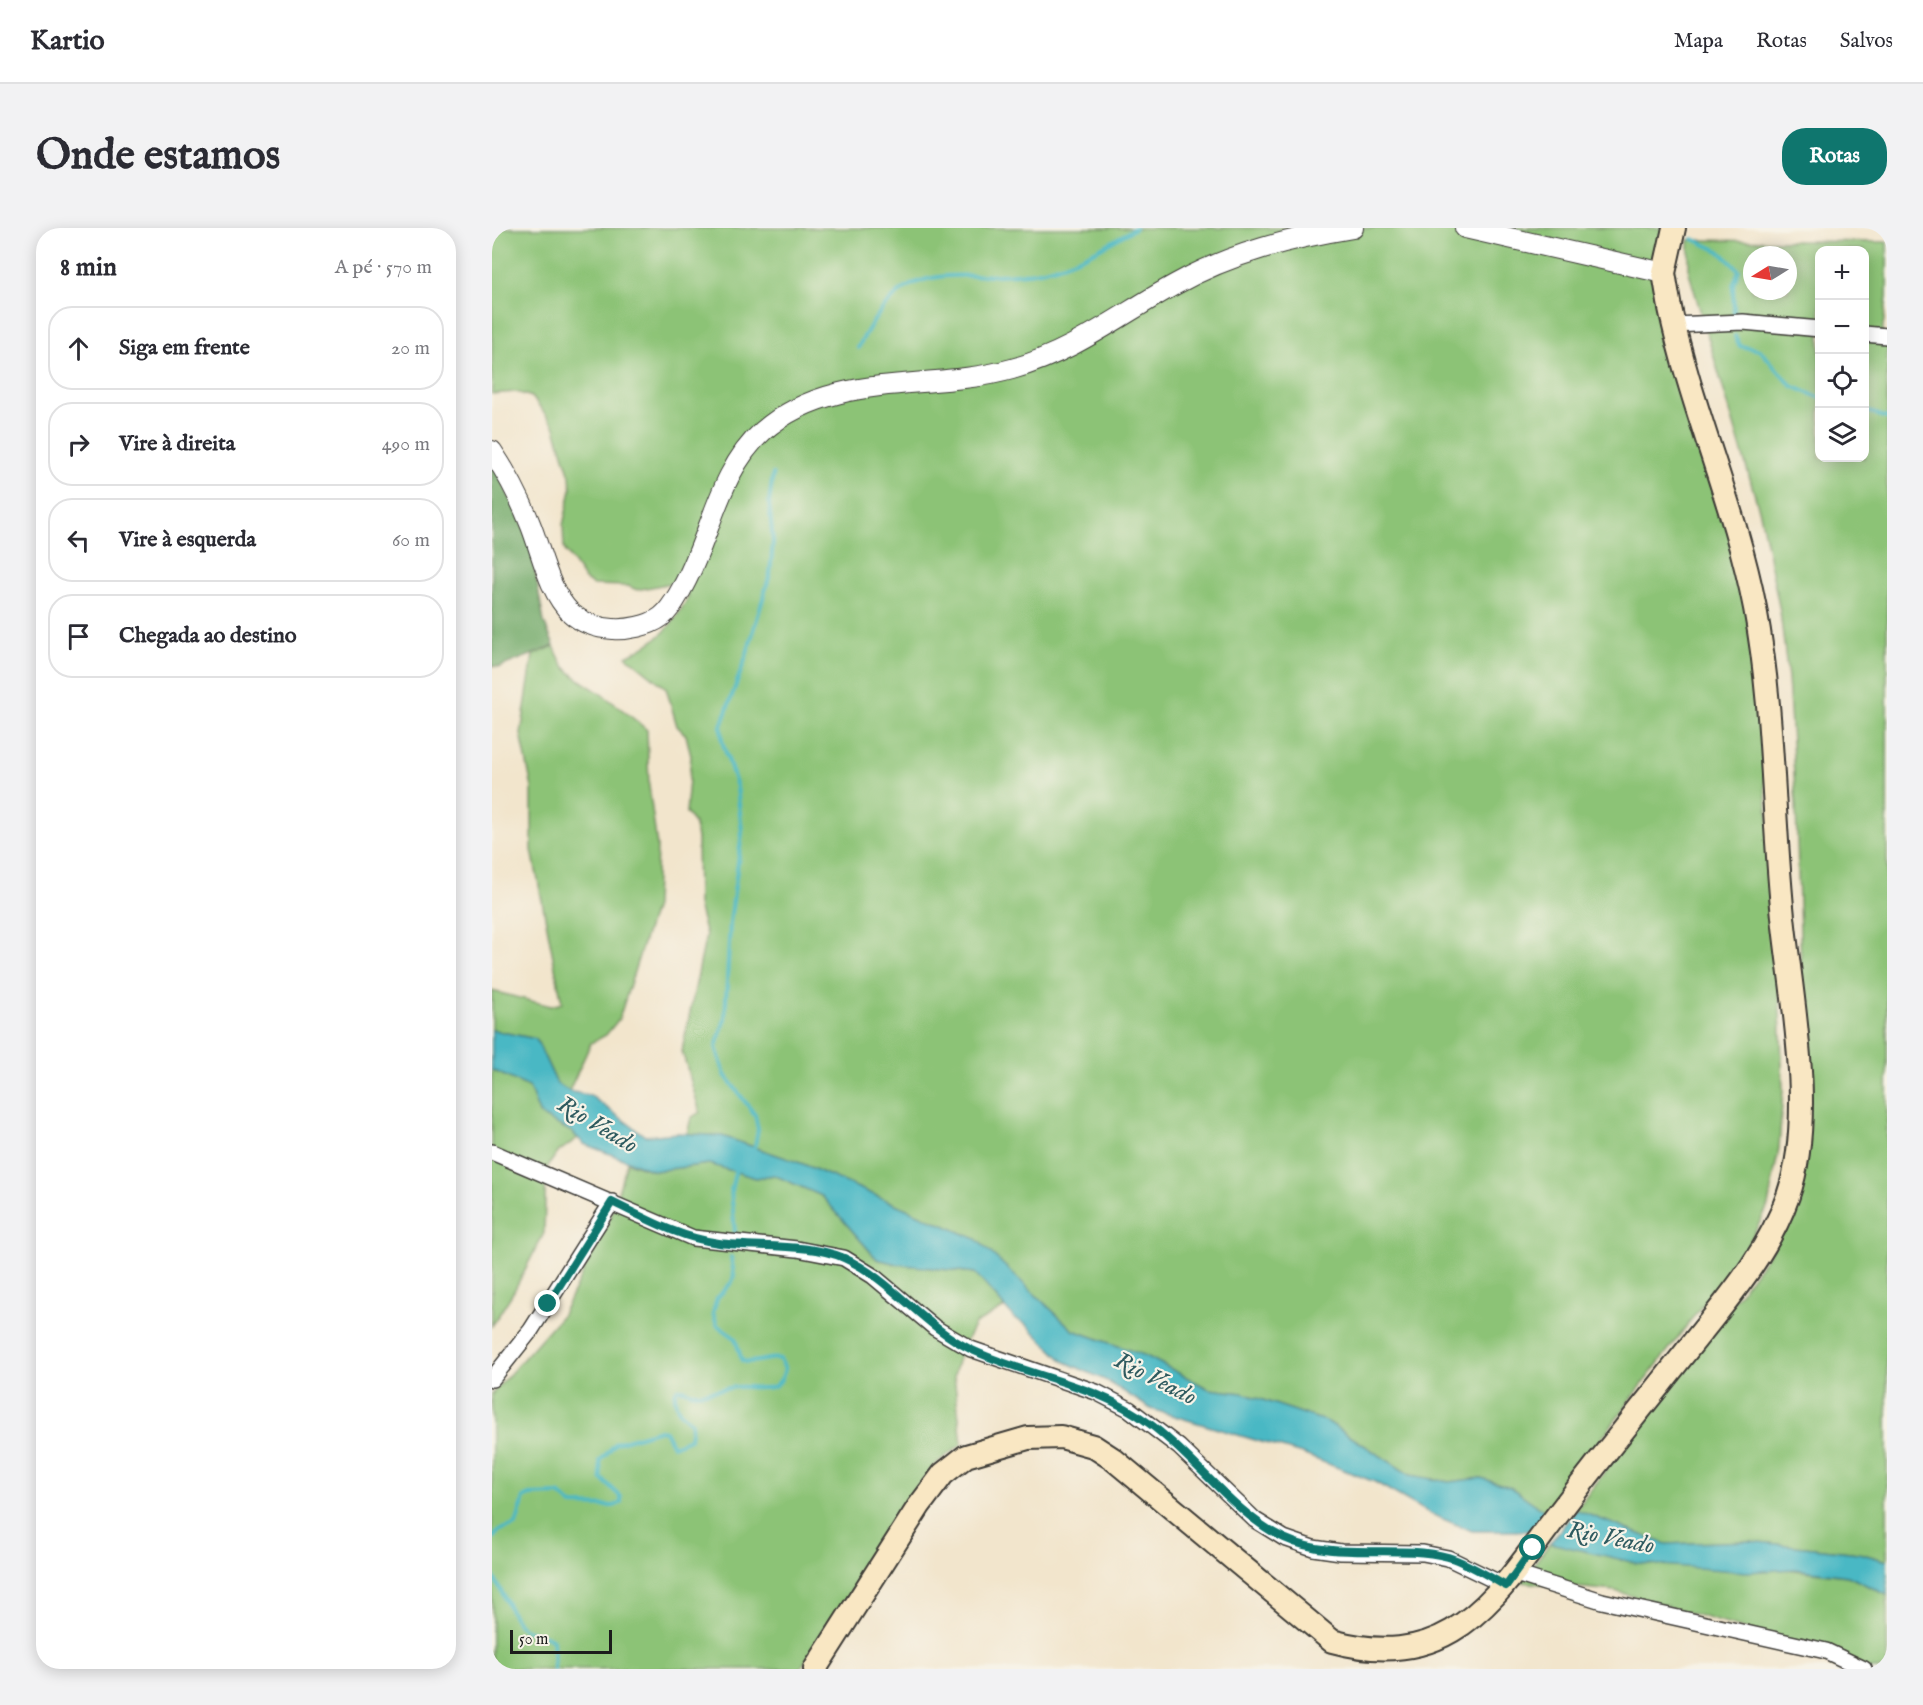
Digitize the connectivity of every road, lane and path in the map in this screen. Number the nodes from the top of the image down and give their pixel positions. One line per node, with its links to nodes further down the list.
1 (1353, 228): 9 (street)
2 (1465, 228): 4 (street)
3 (1674, 228): 4 (main road)
4 (1664, 273): 5 (main road)
5 (1673, 325): 6 (street); 13 (main road)
6 (1815, 329)
7 (1869, 334): 8 (street)
8 (1887, 336)
9 (492, 451)
10 (492, 1152): 11 (street)
11 (612, 1202): 12 (street); 13 (street)
12 (492, 1379)
13 (1511, 1580): 14 (main road); 15 (street)
14 (815, 1669)
15 (1864, 1669)

